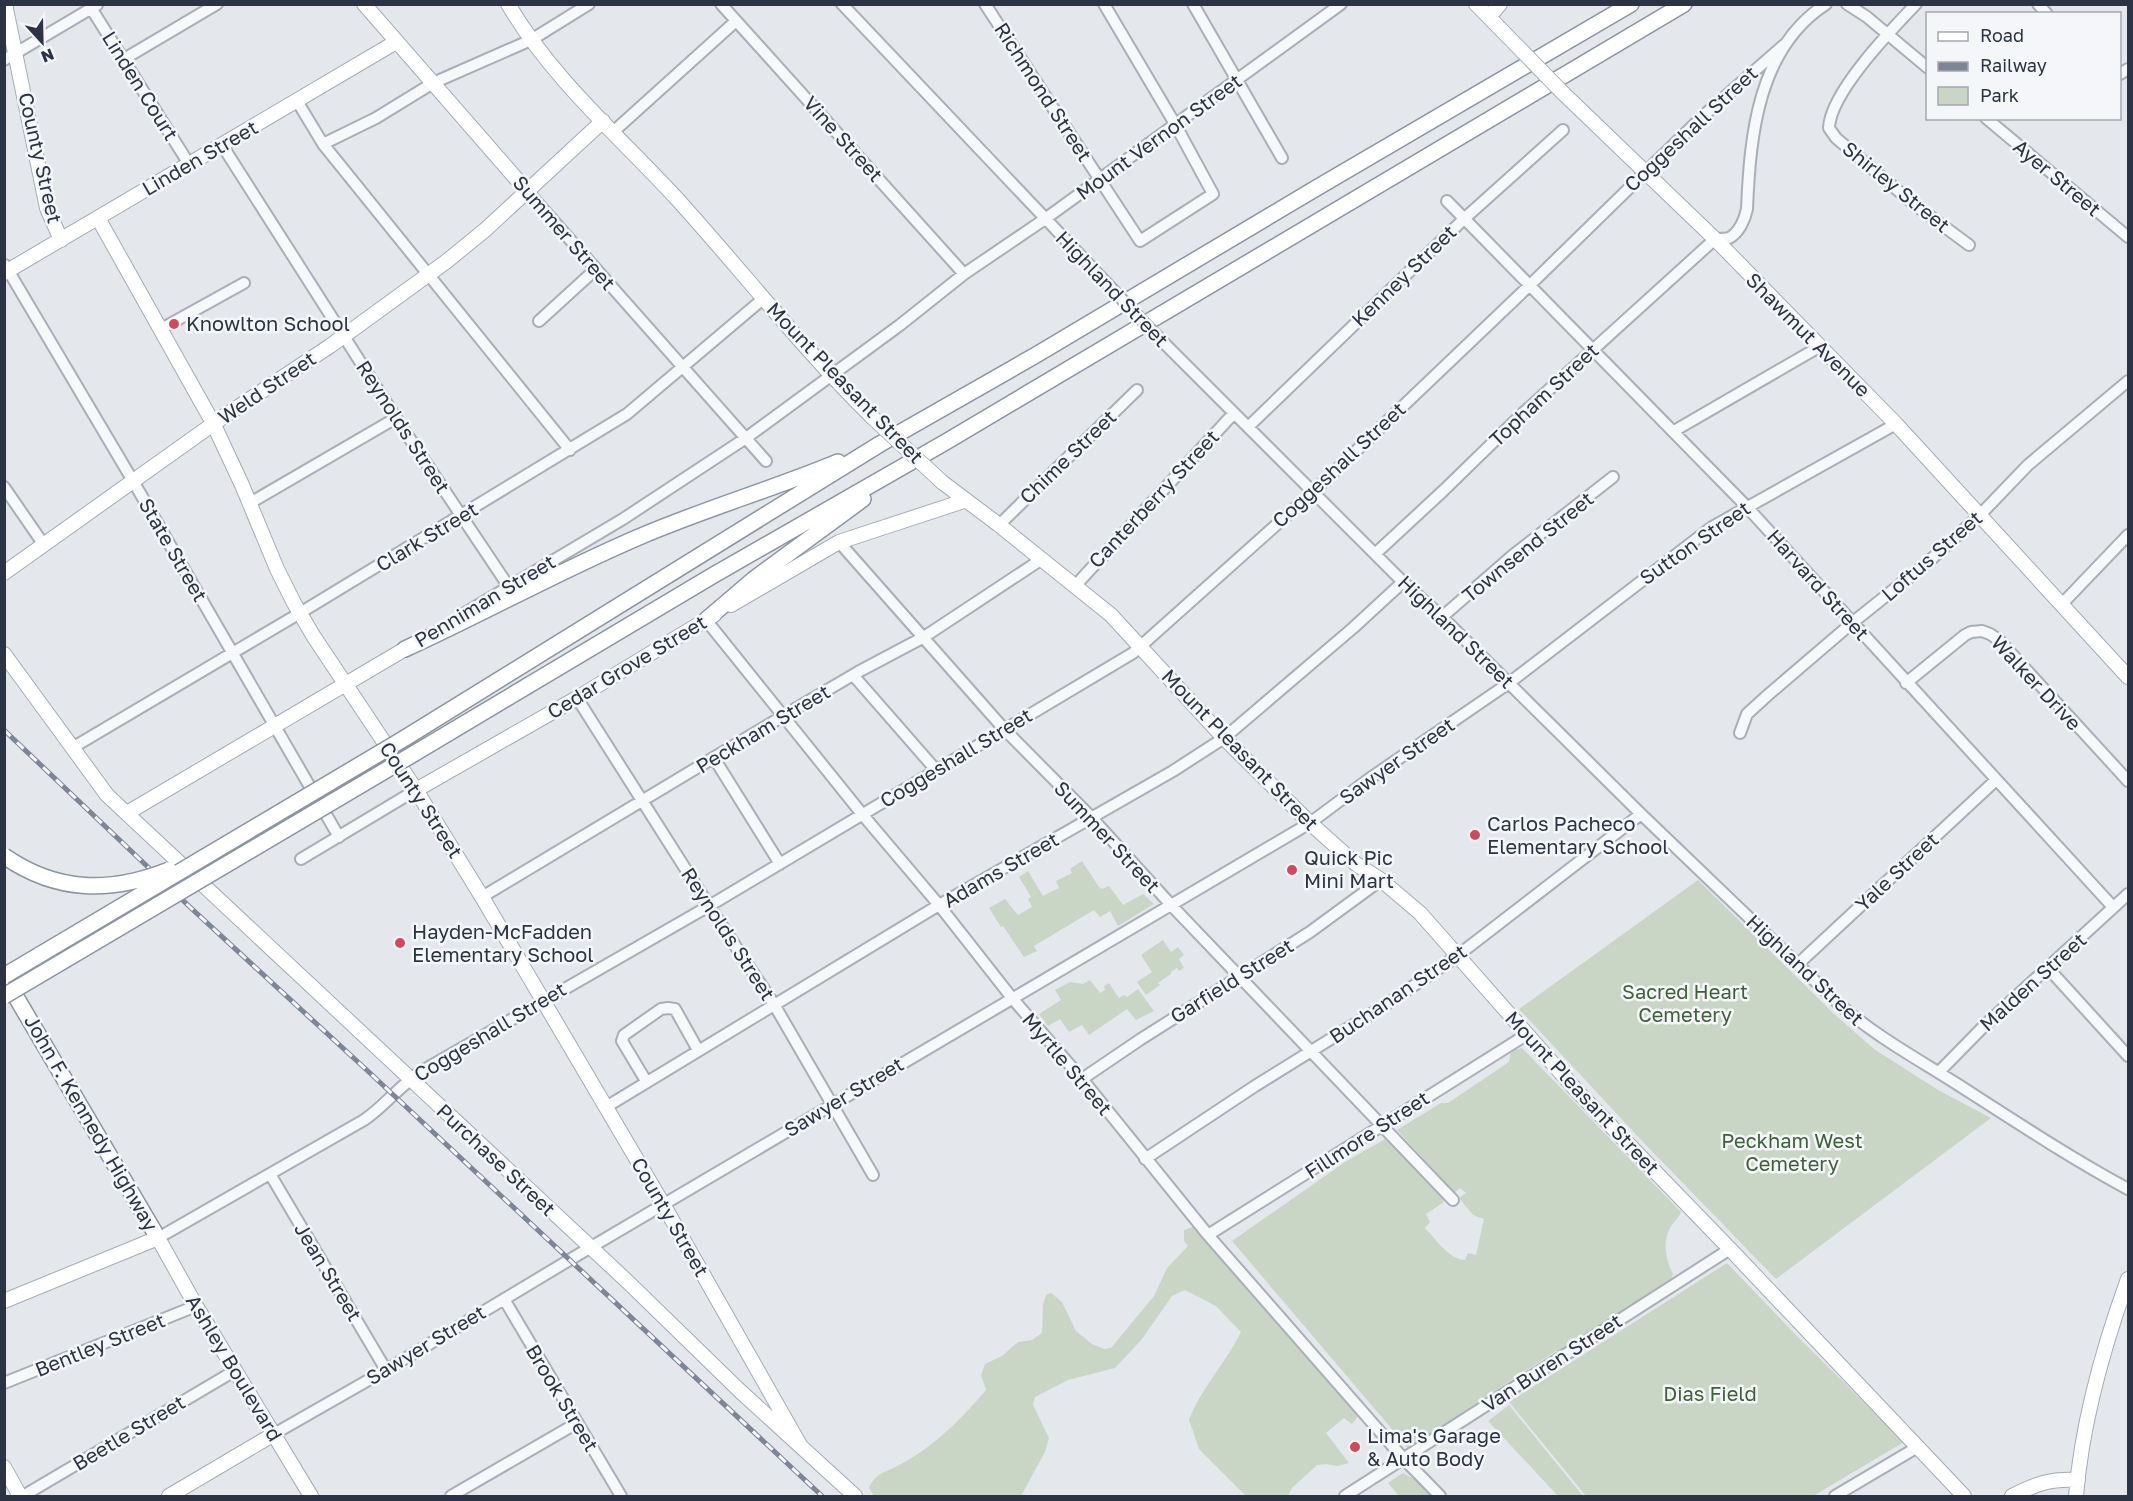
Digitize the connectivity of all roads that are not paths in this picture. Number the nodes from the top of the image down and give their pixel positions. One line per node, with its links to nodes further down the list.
1 (5, 4): 26 (main road, County Street)
2 (217, 4): 27 (street)
3 (364, 4): 24 (main road, Summer Street)
4 (508, 4): 23 (main road, Mount Pleasant Street)
5 (589, 4): 23 (street)
6 (721, 4): 21 (street, Vine Street)
7 (842, 4): 46 (street, Highland Street)
8 (985, 4): 41 (street, Richmond Street)
9 (1104, 4): 33 (street)
10 (1193, 4): 29 (street)
11 (1341, 4): 29 (street, Mount Vernon Street)
12 (1476, 4): 20 (main road, Shawmut Avenue)
13 (1500, 4): 20 (main road)
14 (1631, 4): 74 (highway)
15 (1684, 4): 77 (highway)
16 (1826, 4): 25 (street)
17 (1847, 4): 22 (street)
18 (1916, 4): 22 (street)
19 (94, 6): 26 (street); 27 (street, Linden Court)
20 (1489, 17): 40 (main road, Shawmut Avenue, bridge)
21 (736, 21): 34 (street); 53 (street, Vine Street)
22 (1888, 36): 28 (street); 50 (street, Shirley Street)
23 (531, 40): 30 (street); 34 (main road, Mount Pleasant Street)
24 (396, 42): 30 (main road, Summer Street); 31 (main road, Linden Street)
25 (1784, 45): 40 (street, Coggeshall Street); 48 (street, Topham Street)
26 (10, 56): 49 (main road, County Street)
27 (124, 59): 39 (street, Linden Court)
28 (1926, 66)
29 (1237, 80): 33 (street, Mount Vernon Street); 38 (street)
30 (433, 83): 36 (street); 42 (main road, Summer Street)
31 (297, 101): 36 (street); 37 (main road, Linden Street)
32 (1988, 120): 47 (street, Ayer Street)
33 (1175, 124): 41 (street, Mount Vernon Street); 41 (street, Richmond Street)
34 (608, 127): 42 (main road, Weld Street); 57 (main road, Mount Pleasant Street)
35 (1563, 130): 45 (street, Kenney Street)
36 (322, 144): 54 (street)
37 (222, 145): 39 (main road, Linden Street); 60 (street, Reynolds Street)
38 (1282, 158)
39 (189, 164): 44 (main road, Linden Street)
40 (1646, 173): 48 (main road, Shawmut Avenue); 56 (street, Coggeshall Street)
41 (1100, 180): 46 (street, Mount Vernon Street)
42 (527, 191): 52 (street, Summer Street); 54 (main road, Weld Street)
43 (1447, 201): 45 (street, Harvard Street)
44 (98, 218): 49 (main road, Linden Street); 59 (main road, County Street)
45 (1465, 218): 56 (street, Harvard Street); 71 (street, Kenney Street)
46 (1045, 219): 53 (street, Mount Vernon Street); 67 (street, Highland Street, bridge)
47 (2127, 232)
48 (1714, 239): 61 (main road, Shawmut Avenue); 62 (street, Topham Street)
49 (61, 240): 51 (main road, Linden Street)
50 (1969, 245)
51 (6, 269): 79 (street, State Street)
52 (596, 269): 58 (street); 63 (street, Summer Street)
53 (964, 274): 64 (street, Mount Vernon Street)
54 (429, 275): 60 (main road, Weld Street); 75 (street)
55 (244, 283): 59 (street)
56 (1531, 284): 62 (street, Harvard Street); 81 (street, Coggeshall Street)
57 (764, 298): 63 (street, Clark Street); 64 (main road, Mount Pleasant Street)
58 (539, 321)
59 (161, 330): 69 (main road, County Street)
60 (345, 335): 68 (street, Reynolds Street); 69 (main road, Weld Street)
61 (1819, 347): 70 (main road, Shawmut Avenue); 72 (street)
62 (1592, 349): 72 (street, Harvard Street); 91 (street, Topham Street)
63 (682, 367): 73 (street, Summer Street); 75 (street, Clark Street)
64 (832, 375): 73 (street, Penniman Street); 82 (main road, Mount Pleasant Street, bridge)
65 (2128, 381): 85 (street, Loftus Street)
66 (1137, 390): 87 (street, Chime Street)
67 (1234, 413): 71 (street, Highland Street); 95 (street, Canterberry Street)
68 (396, 418): 83 (street); 86 (street, Reynolds Street)
69 (213, 423): 79 (main road, Weld Street); 83 (main road, County Street)
70 (1896, 424): 84 (street, Sutton Street); 85 (main road, Shawmut Avenue)
71 (1248, 427): 81 (street, Highland Street)
72 (1674, 431): 84 (street, Harvard Street)
73 (746, 438): 76 (street, Summer Street); 96 (street, Penniman Street)
74 (880, 444): 104 (highway); 131 (highway, bridge)
75 (570, 450): 86 (street, Clark Street)
76 (766, 461)
77 (904, 467): 100 (highway); 147 (highway, bridge)
78 (1613, 477): 99 (street, Townsend Street)
79 (133, 481): 90 (main road, Weld Street); 105 (street, State Street)
80 (4, 487): 90 (street)
81 (1313, 492): 91 (street, Highland Street); 103 (street, Coggeshall Street)
82 (964, 501): 87 (main road, Mount Pleasant Street); 89 (main road, Cedar Grove Street)
83 (250, 503): 98 (main road, County Street)
84 (1746, 507): 101 (street, Harvard Street); 109 (street, Sutton Street)
85 (1980, 514): 97 (main road, Shawmut Avenue); 101 (street, Loftus Street)
86 (461, 516): 96 (street, Reynolds Street); 98 (street, Clark Street)
87 (999, 525): 92 (main road, Mount Pleasant Street)
88 (2128, 535): 97 (street)
89 (840, 542): 100 (main road, Cedar Grove Street); 102 (street, Summer Street)
90 (44, 545): 93 (main road, Weld Street)
91 (1375, 554): 94 (street, Highland Street)
92 (1042, 560): 95 (main road, Mount Pleasant Street); 102 (street, Peckham Street)
93 (4, 573)
94 (1403, 582): 99 (street, Highland Street); 117 (street, Adams Street)
95 (1075, 586): 103 (main road, Mount Pleasant Street)
96 (509, 587): 104 (street, Penniman Street)
97 (2062, 604): 107 (main road, Shawmut Avenue)
98 (300, 613): 105 (street, Clark Street); 111 (main road, County Street)
99 (1443, 617): 109 (street, Highland Street)
100 (706, 620): 112 (main road, Cedar Grove Street); 113 (street, Myrtle Street)
101 (1852, 623): 110 (street, Harvard Street); 116 (street, Loftus Street)
102 (924, 638): 108 (street, Peckham Street); 115 (street, Summer Street)
103 (1141, 647): 115 (street, Coggeshall Street); 117 (main road, Mount Pleasant Street)
104 (405, 649): 111 (main road, Penniman Street)
105 (232, 653): 114 (street, State Street); 118 (street, Clark Street)
106 (4, 654): 118 (main road, Purchase Street)
107 (2126, 668)
108 (853, 675): 113 (street, Peckham Street); 120 (street)
109 (1509, 683): 127 (street, Highland Street); 129 (street, Sawyer Street)
110 (1906, 683): 121 (street, Harvard Street); 122 (street, Walker Drive)
111 (345, 684): 114 (main road, Penniman Street); 123 (main road, County Street)
112 (577, 698): 123 (main road, Cedar Grove Street); 124 (street, Reynolds Street)
113 (783, 716): 119 (street, Peckham Street); 126 (street, Myrtle Street)
114 (274, 725): 125 (main road, Penniman Street); 130 (street, State Street)
115 (1004, 729): 120 (street, Coggeshall Street); 128 (street, Summer Street)
116 (1740, 733)
117 (1224, 738): 128 (street, Adams Street); 129 (main road, Mount Pleasant Street)
118 (72, 747): 125 (main road, Purchase Street)
119 (714, 758): 124 (street, Peckham Street); 134 (street)
120 (936, 770): 126 (street, Coggeshall Street)
121 (1996, 780): 141 (street, Harvard Street); 143 (street, Yale Street)
122 (2128, 781)
123 (416, 790): 130 (street, Cedar Grove Street); 137 (main road, County Street)
124 (642, 800): 137 (street, Peckham Street); 139 (street, Reynolds Street)
125 (127, 813): 158 (main road, Purchase Street)
126 (862, 814): 134 (street, Coggeshall Street); 138 (street, Myrtle Street)
127 (1641, 814): 142 (street, Buchanan Street); 143 (street, Highland Street)
128 (1092, 818): 138 (street, Adams Street); 140 (street, Summer Street)
129 (1310, 823): 135 (main road, Mount Pleasant Street); 140 (street, Sawyer Street)
130 (339, 837): 133 (street, Cedar Grove Street)
131 (234, 840): 132 (highway, bridge); 146 (highway, bridge)
132 (4, 856)
133 (302, 859)
134 (780, 864): 139 (street, Coggeshall Street)
135 (1381, 880): 142 (main road, Mount Pleasant Street); 145 (street, Garfield Street)
136 (2128, 894): 141 (street, Malden Street)
137 (482, 897): 149 (main road, County Street)
138 (939, 905): 148 (street, Myrtle Street); 150 (street, Adams Street)
139 (709, 906): 149 (street, Coggeshall Street); 150 (street, Reynolds Street)
140 (1172, 906): 145 (street, Summer Street); 148 (street, Sawyer Street)
141 (2113, 907): 144 (street, Malden Street)
142 (1457, 956): 151 (main road, Mount Pleasant Street); 155 (street, Buchanan Street)
143 (1798, 964): 157 (street, Highland Street)
144 (2048, 968): 153 (street); 157 (street, Malden Street)
145 (1239, 976): 155 (street, Summer Street); 159 (street, Garfield Street)
146 (4, 977): 171 (highway, John F. Kennedy Highway)
147 (4, 996)
148 (1012, 998): 159 (street, Myrtle Street); 161 (street, Sawyer Street)
149 (543, 1000): 158 (street, Coggeshall Street); 162 (main road, County Street)
150 (775, 1006): 154 (street, Adams Street); 161 (street, Reynolds Street)
151 (1526, 1035): 163 (street, Fillmore Street); 173 (main road, Mount Pleasant Street)
152 (2128, 1036): 153 (street)
153 (2119, 1045): 156 (street)
154 (698, 1050): 160 (street, Adams Street); 160 (street)
155 (1311, 1052): 163 (street, Summer Street); 164 (street, Buchanan Street)
156 (2128, 1056)
157 (1939, 1072): 167 (street, Highland Street)
158 (410, 1078): 165 (street, Coggeshall Street); 172 (main road, Purchase Street)
159 (1082, 1079): 164 (street, Myrtle Street)
160 (646, 1081): 162 (street, Adams Street)
161 (832, 1105): 166 (street, Reynolds Street); 169 (street, Sawyer Street)
162 (606, 1107): 169 (main road, County Street)
163 (1383, 1124): 168 (street, Summer Street); 170 (street, Fillmore Street)
164 (1145, 1160): 170 (street, Myrtle Street)
165 (270, 1174): 171 (street, Coggeshall Street); 179 (street, Jean Street)
166 (873, 1174)
167 (2128, 1189)
168 (1453, 1200)
169 (663, 1204): 172 (street, Sawyer Street); 180 (main road, County Street)
170 (1208, 1235): 187 (street, Myrtle Street)
171 (158, 1238): 176 (main road, Coggeshall Street); 177 (main road, Ashley Boulevard)
172 (590, 1248): 175 (street, Sawyer Street); 182 (main road, Purchase Street)
173 (1730, 1249): 186 (main road, Mount Pleasant Street); 187 (street, Van Buren Street)
174 (2128, 1279): 189 (main road)
175 (504, 1299): 179 (street, Sawyer Street); 183 (street, Brook Street)
176 (4, 1301)
177 (196, 1306): 178 (main road, Ashley Boulevard); 181 (street, Bentley Street)
178 (236, 1370): 184 (main road, Ashley Boulevard); 190 (street, Beetle Street)
179 (386, 1370): 184 (street, Sawyer Street)
180 (761, 1375): 182 (main road); 185 (main road, County Street)
181 (4, 1383)
182 (740, 1391): 185 (main road, Purchase Street)
183 (577, 1423): 193 (street); 194 (street, Brook Street)
184 (274, 1434): 191 (main road, Sawyer Street); 192 (main road, Ashley Boulevard)
185 (800, 1445): 195 (main road, Purchase Street)
186 (1916, 1448): 198 (street); 199 (main road, Mount Pleasant Street)
187 (1403, 1458): 196 (street, Van Buren Street); 197 (street, Myrtle Street)
188 (5, 1468): 190 (main road)
189 (2078, 1480): 200 (main road); 201 (main road)
190 (22, 1497)
191 (169, 1497)
192 (311, 1497)
193 (451, 1497)
194 (621, 1497)
195 (855, 1497)
196 (1345, 1497)
197 (1440, 1497)
198 (1835, 1497)
199 (1964, 1497)
200 (2012, 1497)
201 (2076, 1497)

